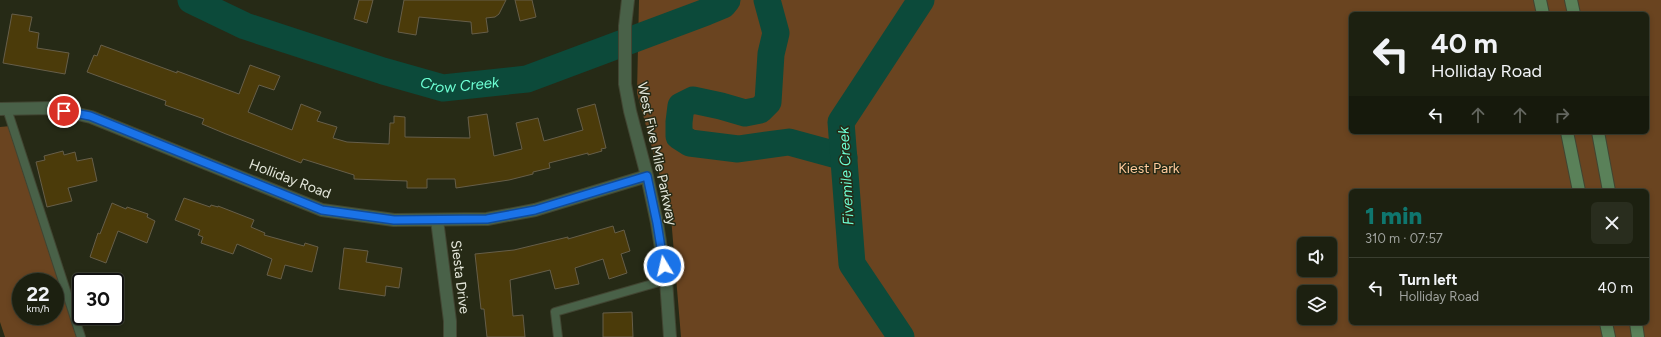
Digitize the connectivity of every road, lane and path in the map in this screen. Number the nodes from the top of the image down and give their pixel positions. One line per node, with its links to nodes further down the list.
1 (628, 0): 9 (street, West Five Mile Parkway)
2 (1540, 0): 4 (main road)
3 (1571, 0): 5 (main road)
4 (1543, 12)
5 (1574, 12)
6 (4, 109): 12 (street, Holliday Road); 16 (lane)
7 (1567, 134): 10 (main road)
8 (1598, 134): 11 (main road)
9 (647, 176): 12 (street, Holliday Road); 13 (street, West Five Mile Parkway)
10 (1579, 189)
11 (1609, 189)
12 (437, 220): 17 (street, Siesta Drive)
13 (666, 280): 18 (lane); 19 (street, West Five Mile Parkway)
14 (1606, 325): 20 (main road)
15 (1636, 325): 21 (main road)
16 (81, 337)
17 (450, 337)
18 (558, 337)
19 (670, 337)
20 (1608, 337)
21 (1638, 337)

